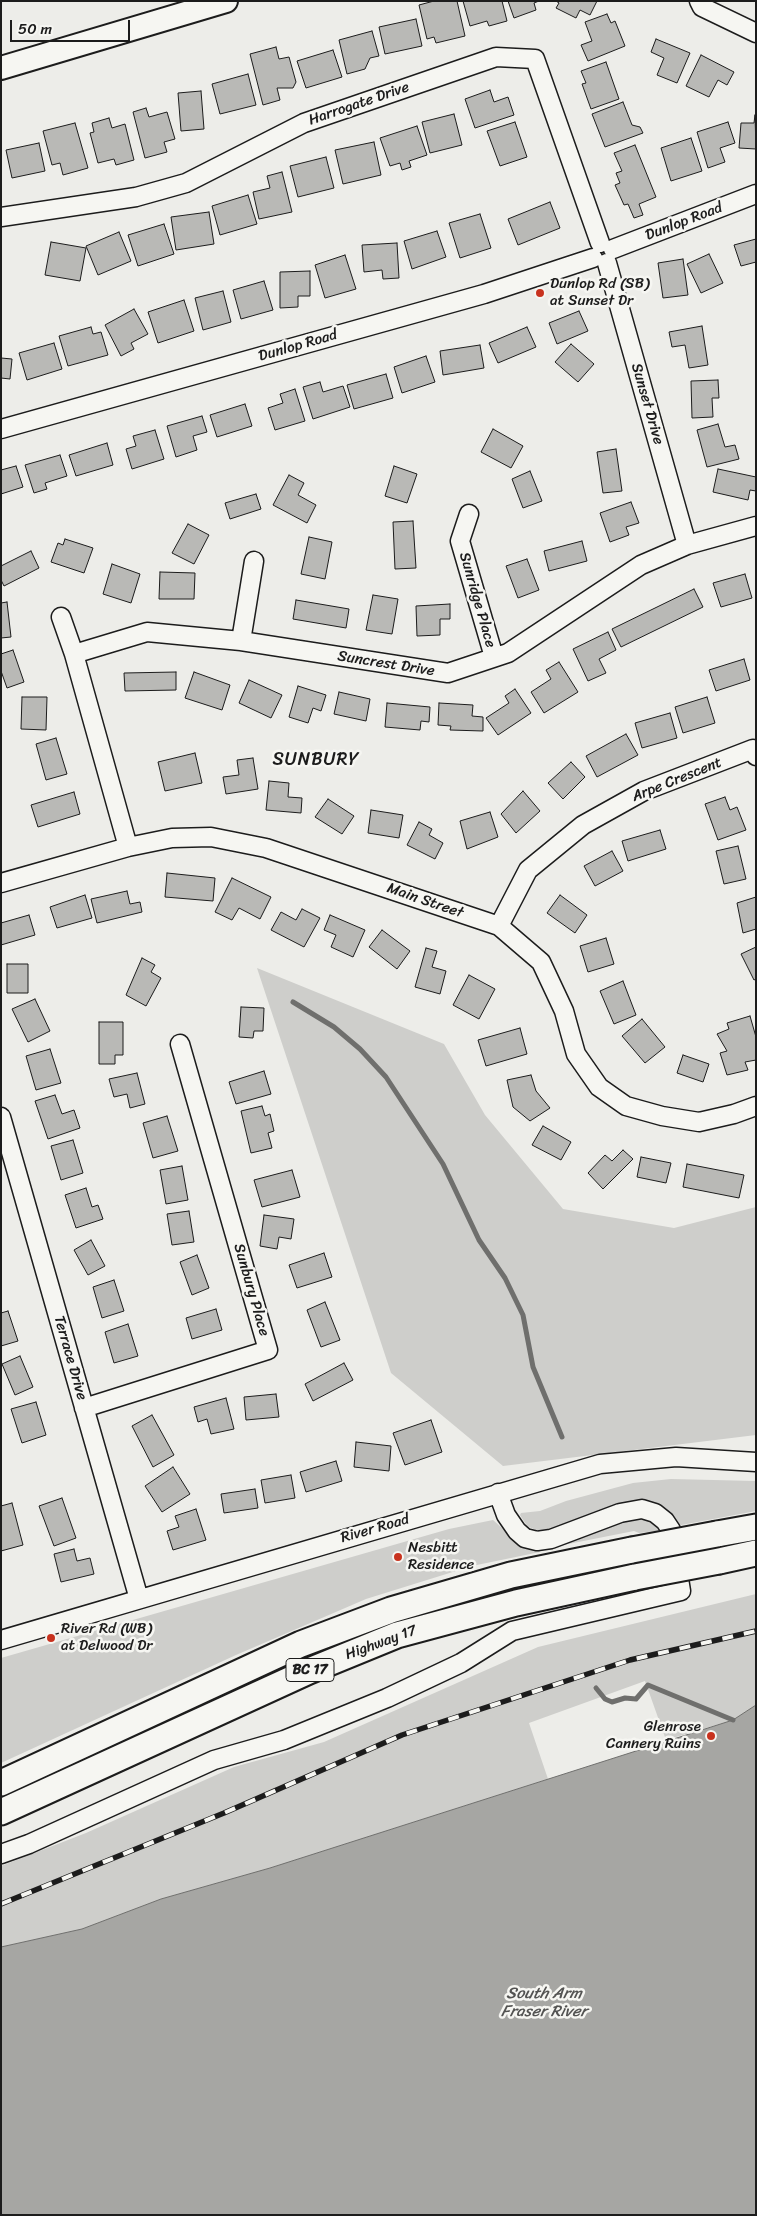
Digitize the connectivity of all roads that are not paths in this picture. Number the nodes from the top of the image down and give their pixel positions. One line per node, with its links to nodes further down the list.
1 (226, 1): 4 (main road)
2 (699, 1): 3 (street)
3 (756, 33)
4 (1, 68)
5 (756, 194): 7 (street, Dunlop Road)
6 (1, 217): 7 (street, Harrogate Drive)
7 (603, 253): 8 (street, Dunlop Road); 11 (street, Sunset Drive)
8 (1, 429)
9 (469, 514): 16 (street, Sunridge Place)
10 (756, 526): 11 (street, Suncrest Drive)
11 (686, 545): 16 (street, Suncrest Drive)
12 (254, 561): 14 (street)
13 (62, 617): 15 (street)
14 (242, 641): 15 (street, Suncrest Drive); 16 (street, Suncrest Drive)
15 (74, 654): 18 (street)
16 (494, 657)
17 (756, 756): 20 (street, Arpe Crescent)
18 (128, 847): 19 (street, Main Street); 20 (street, Main Street)
19 (1, 883)
20 (499, 926): 22 (street, Main Street)
21 (180, 1044): 24 (street, Sunbury Place)
22 (756, 1106)
23 (1, 1117): 24 (street, Terrace Drive)
24 (84, 1408): 29 (street, Terrace Drive)
25 (756, 1462): 26 (street, River Road)
26 (498, 1493): 29 (street, River Road); 33 (street)
27 (756, 1527): 31 (highway, Highway 17 / BC 17, bridge)
28 (756, 1553): 32 (highway, Highway 17 / BC 17, bridge)
29 (139, 1599): 30 (street, River Road)
30 (1, 1640)
31 (1, 1783)
32 (1, 1812)
33 (1, 1854)

